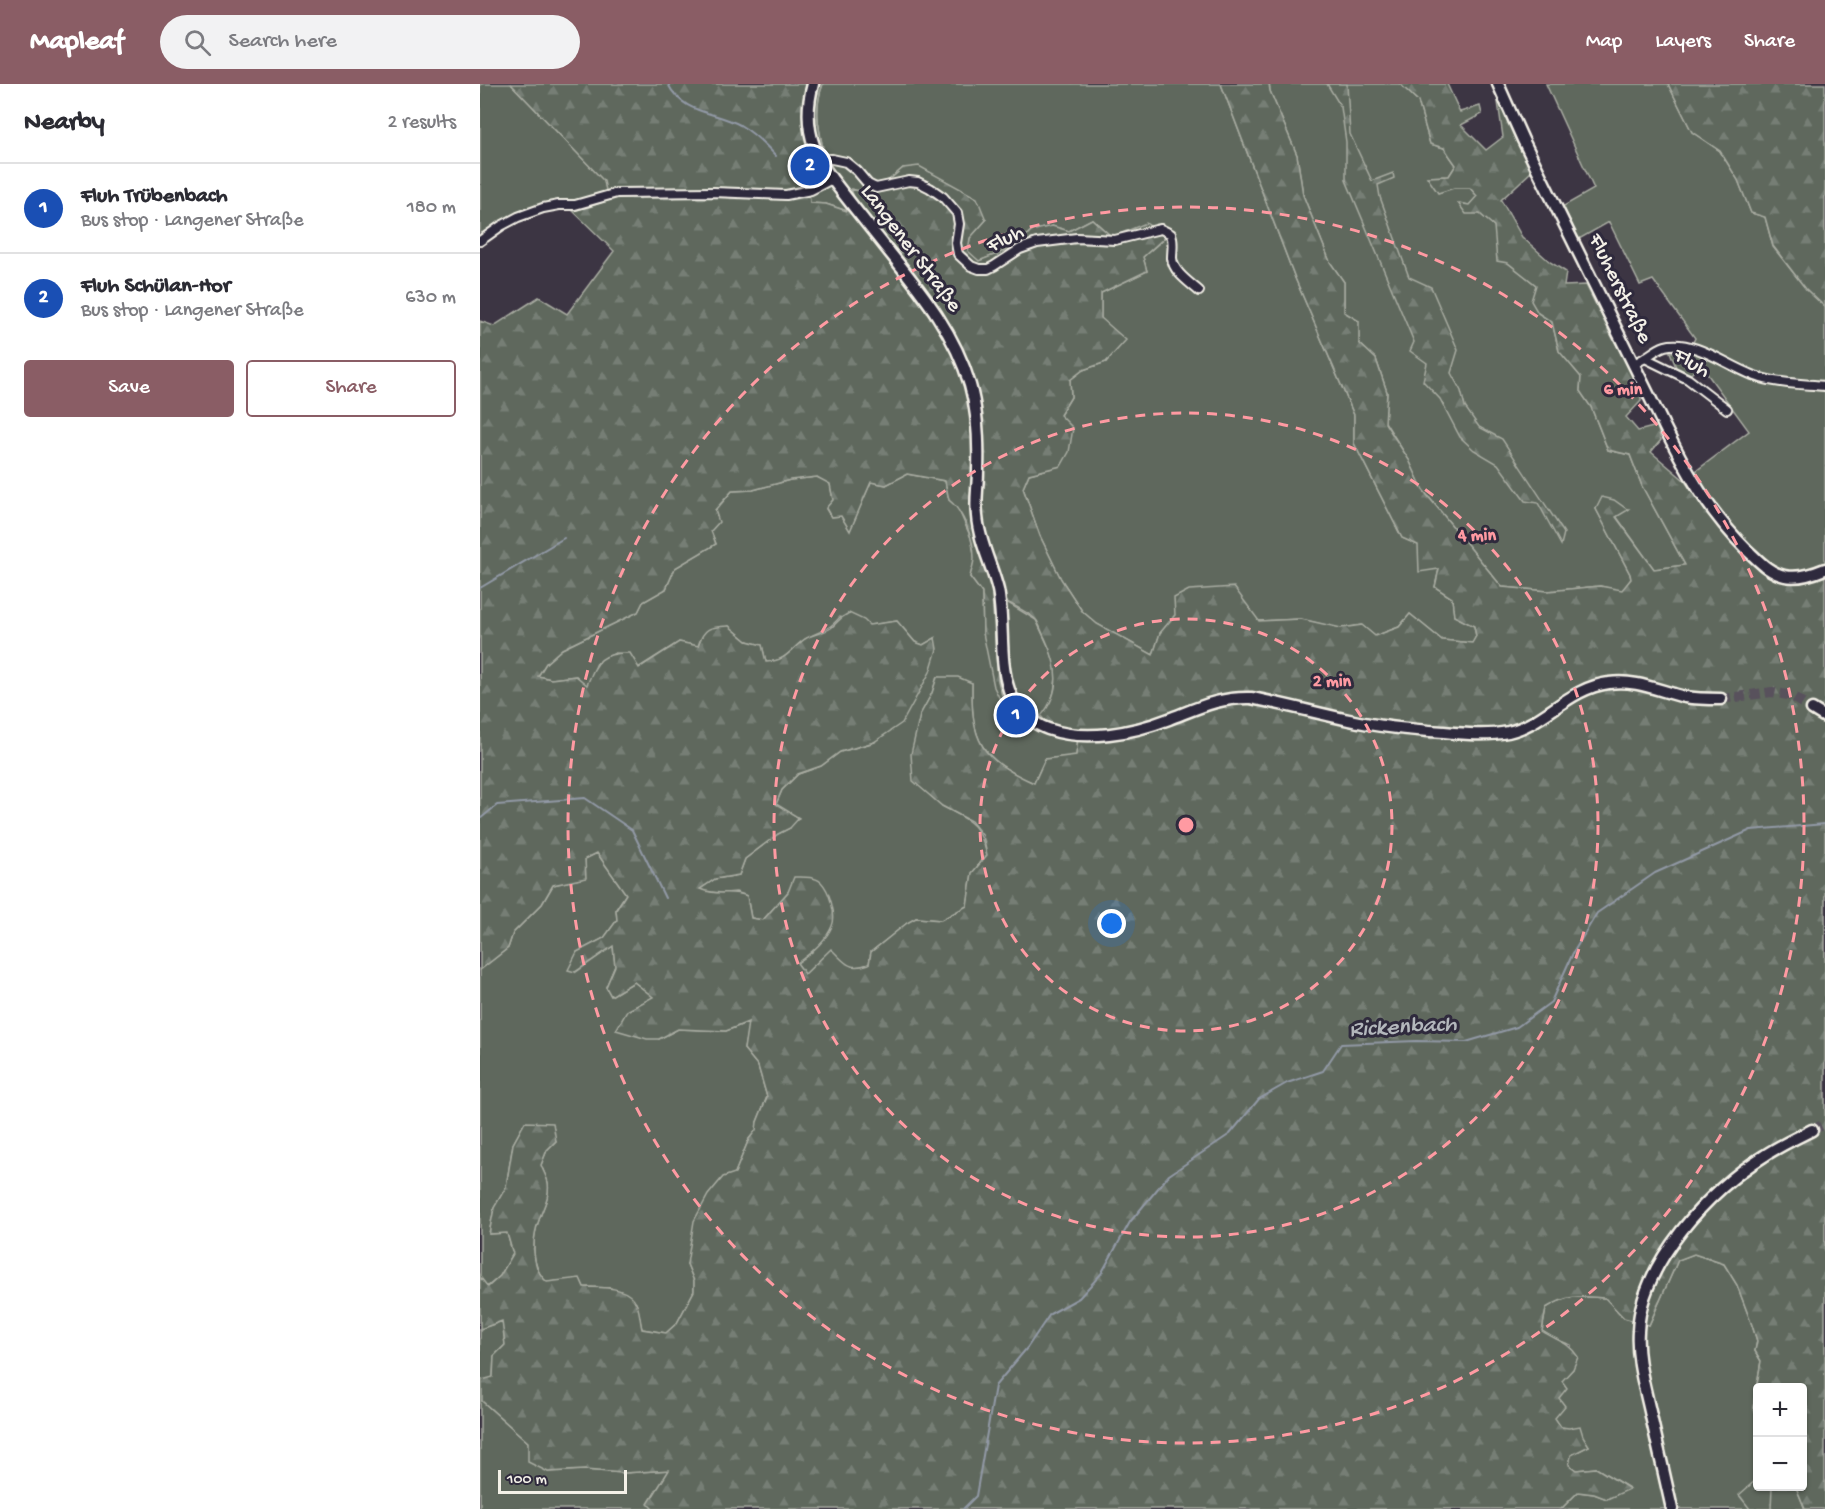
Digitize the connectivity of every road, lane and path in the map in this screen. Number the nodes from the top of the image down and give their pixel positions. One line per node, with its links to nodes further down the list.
1 (813, 84): 3 (main road, Langener Straße)
2 (1498, 84): 8 (main road, Fluherstraße)
3 (818, 159): 4 (main road, Langener Straße); 6 (street, Fluh)
4 (832, 179): 5 (street); 12 (main road, Langener Straße)
5 (480, 241)
6 (1199, 291)
7 (1646, 358): 8 (street, Fluh); 9 (street); 10 (street, Fluh)
8 (1634, 364): 11 (main road, Fluherstraße)
9 (1825, 386)
10 (1727, 409)
11 (1825, 569)
12 (1721, 699)
13 (1812, 709): 14 (main road)
14 (1825, 717)
15 (1812, 1130): 16 (main road)
16 (1672, 1509)

